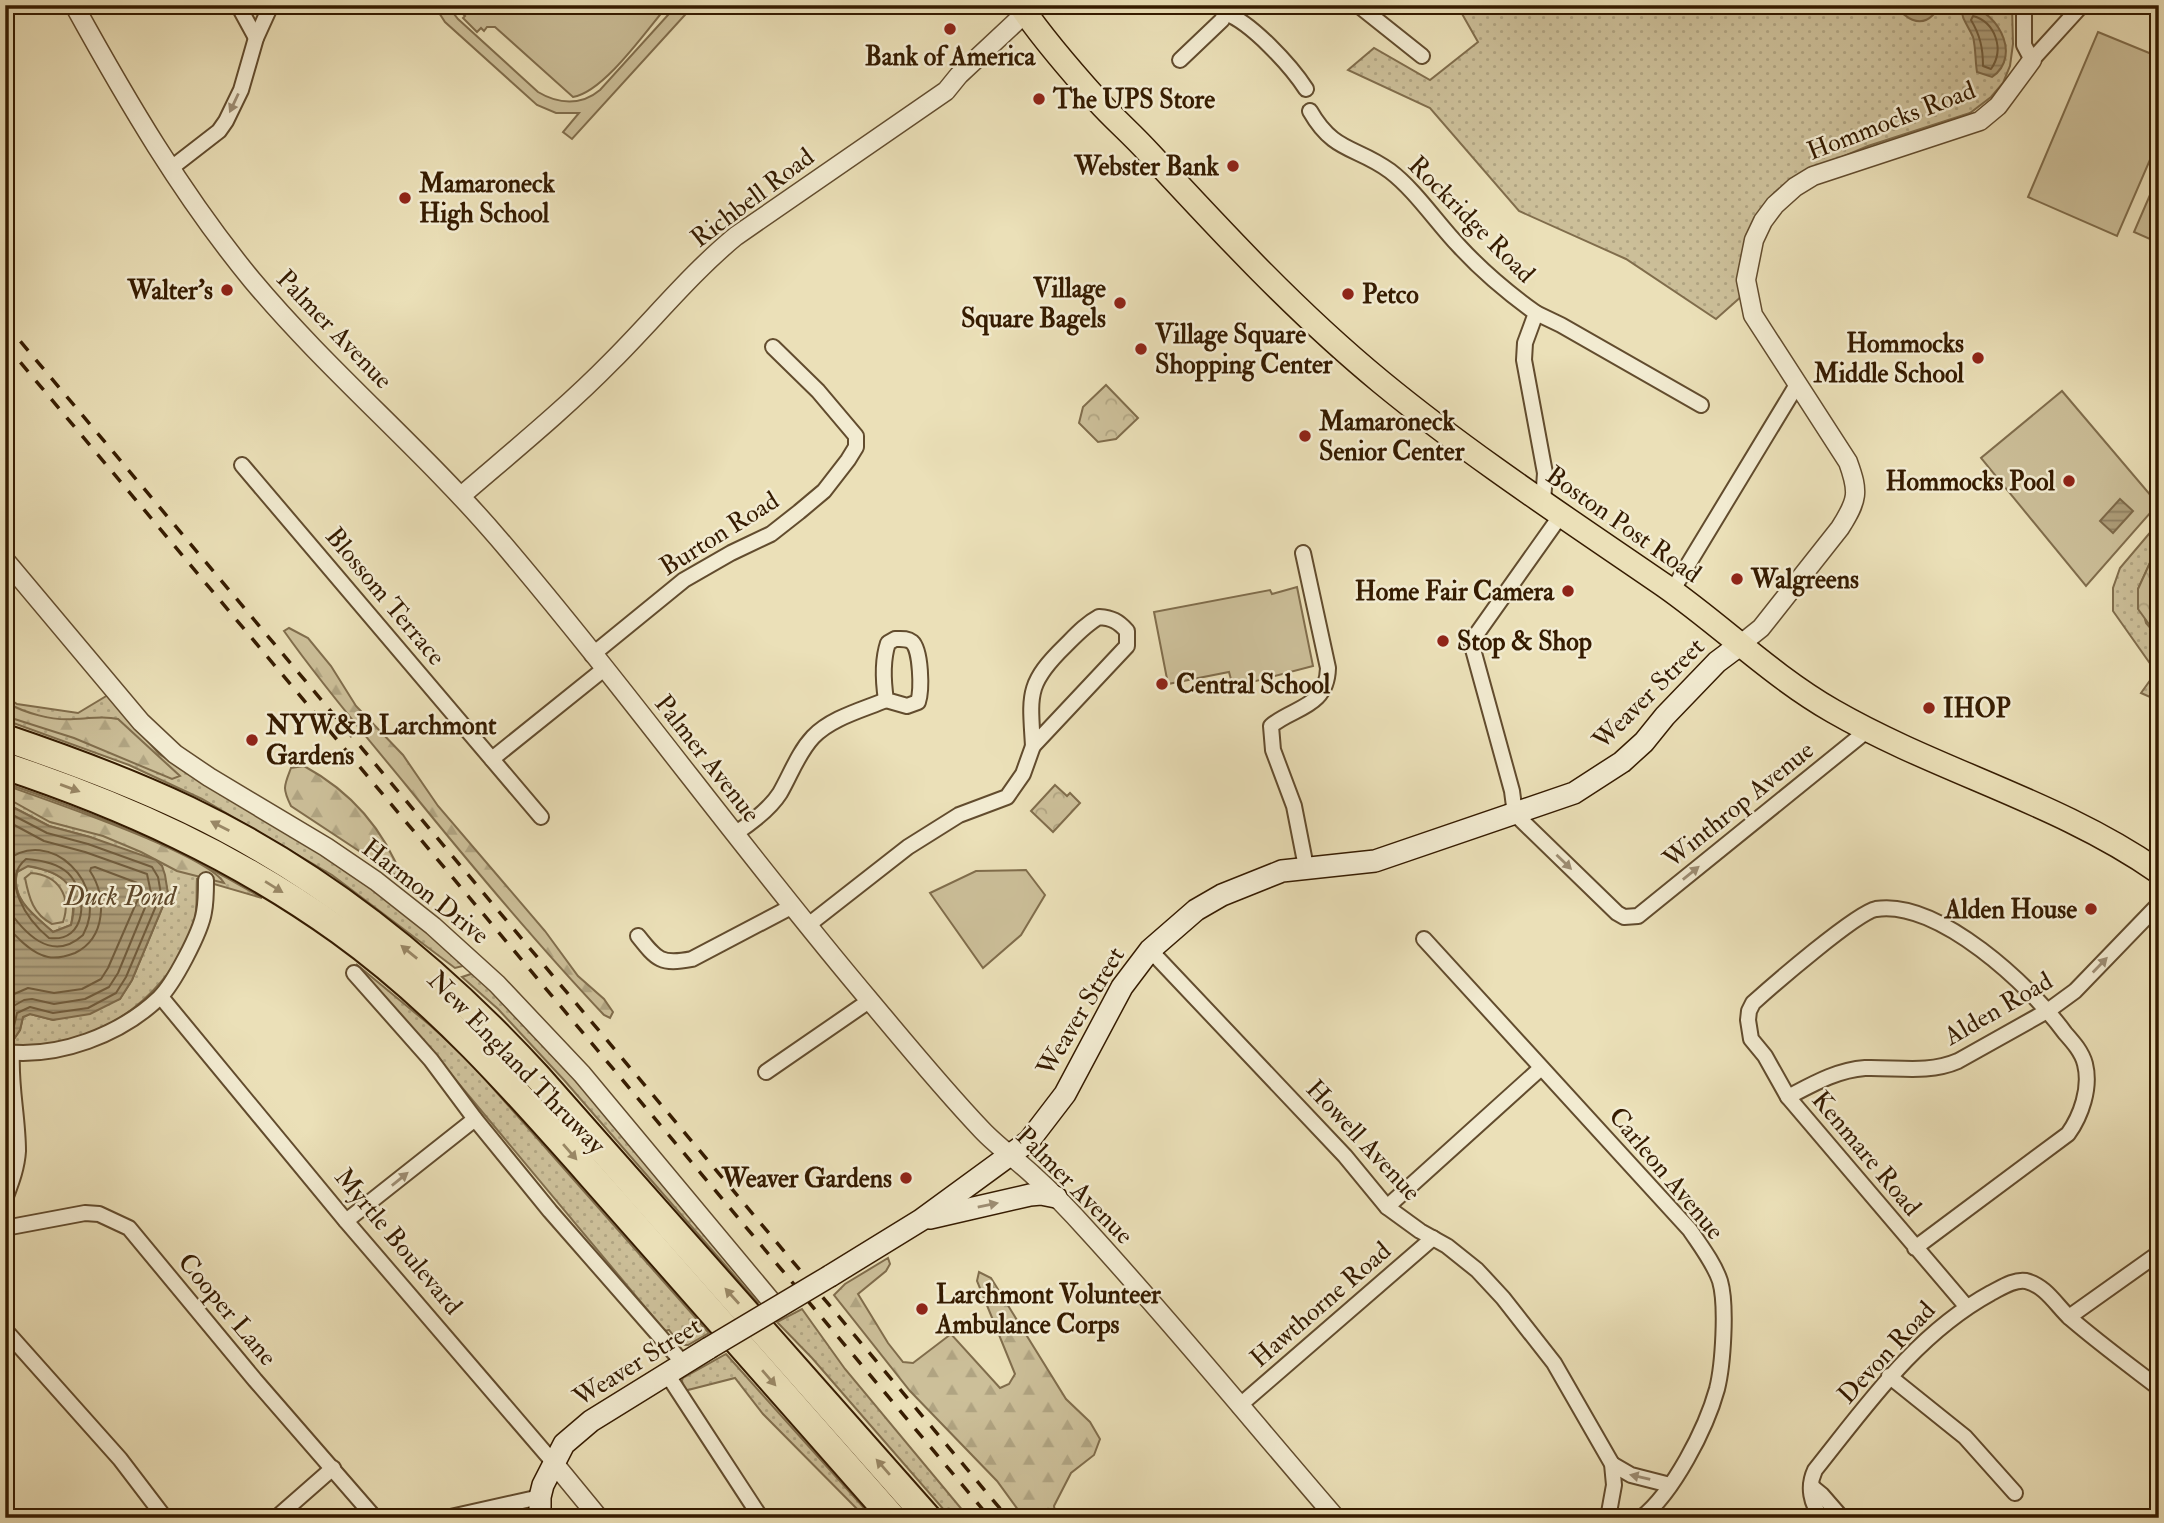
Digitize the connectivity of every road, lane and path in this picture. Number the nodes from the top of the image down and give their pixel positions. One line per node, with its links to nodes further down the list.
1 (74, 5): 15 (street, Palmer Avenue)
2 (238, 5): 9 (street)
3 (271, 5): 9 (street)
4 (1358, 5): 10 (street)
5 (2024, 5): 12 (street)
6 (2082, 5): 12 (street, Hommocks Road)
7 (1027, 8): 21 (street, Richbell Road); 22 (main road, Boston Post Road)
8 (1223, 9): 11 (street); 13 (street)
9 (256, 38): 15 (street, one-way to 15)
10 (1422, 56)
11 (1180, 60)
12 (2032, 60): 18 (street, Hommocks Road)
13 (1306, 89)
14 (1310, 111): 16 (street, Rockridge Road)
15 (170, 169): 21 (street, Palmer Avenue)
16 (1536, 313): 19 (street, Rockridge Road); 22 (street, Rockridge Road)
17 (773, 347): 28 (street, Burton Road)
18 (1798, 383): 26 (street); 27 (street, Hommocks Road)
19 (1701, 405)
20 (242, 466): 34 (street, Blossom Terrace)
21 (461, 496): 28 (street, Palmer Avenue)
22 (1552, 509): 26 (main road, Boston Post Road); 36 (street)
23 (1303, 553): 39 (street)
24 (5, 560): 25 (street, Harmon Drive)
25 (12, 577): 67 (street, Harmon Drive)
26 (1672, 591): 27 (main road, Boston Post Road)
27 (1741, 644): 31 (main road, Boston Post Road); 36 (main road, Weaver Street)
28 (592, 655): 29 (street, Palmer Avenue)
29 (604, 669): 34 (street); 38 (street, Palmer Avenue)
30 (886, 700): 30 (street); 38 (street)
31 (1868, 729): 36 (street, Winthrop Avenue, one-way to 31); 40 (main road, Boston Post Road)
32 (5, 738): 89 (highway, New England Thruway, one-way to 32)
33 (1033, 746): 33 (street); 44 (street)
34 (492, 759): 37 (street, Blossom Terrace)
35 (5, 766): 88 (highway, New England Thruway, one-way to 88)
36 (1515, 814): 39 (main road, Weaver Street)
37 (541, 817)
38 (736, 834): 43 (street, Palmer Avenue)
39 (1306, 867): 47 (main road, Weaver Street)
40 (2159, 872)
41 (206, 880): 49 (street)
42 (2159, 904): 51 (street, Alden Road, one-way to 42)
43 (791, 907): 44 (street, Palmer Avenue); 45 (street)
44 (807, 926): 50 (street, Palmer Avenue)
45 (638, 936)
46 (1424, 939): 53 (street, Carleon Avenue)
47 (1150, 950): 57 (main road, Weaver Street); 60 (street, Howell Avenue)
48 (354, 973): 56 (street)
49 (161, 997): 52 (street); 62 (street, Myrtle Boulevard)
50 (869, 1001): 54 (street); 57 (street, Palmer Avenue)
51 (2049, 1010): 55 (street, Alden Road); 55 (street, Kenmare Road); 65 (street)
52 (8, 1053): 59 (street)
53 (1541, 1068): 60 (street); 78 (street, Carleon Avenue)
54 (766, 1072)
55 (1788, 1097): 65 (street, Kenmare Road)
56 (475, 1119): 62 (street, one-way to 56); 71 (street)
57 (1010, 1155): 58 (street, Palmer Avenue); 61 (main road, Weaver Street)
58 (1056, 1197): 61 (main road, one-way to 58); 74 (street, Palmer Avenue)
59 (5, 1199)
60 (1387, 1207): 64 (street, Howell Avenue)
61 (921, 1220): 67 (main road, Weaver Street, bridge)
62 (346, 1221): 75 (street, Myrtle Boulevard)
63 (5, 1228): 77 (street, Cooper Lane)
64 (1433, 1238): 74 (street, Hawthorne Road); 76 (street, Howell Avenue)
65 (1915, 1248): 68 (street, Kenmare Road)
66 (2159, 1253): 69 (street)
67 (774, 1304): 71 (main road, Weaver Street, bridge)
68 (1966, 1306): 69 (street, Devon Road); 72 (street, Devon Road)
69 (2068, 1317): 73 (street)
70 (5, 1330): 82 (street)
71 (675, 1369): 75 (main road, Weaver Street); 87 (street)
72 (1889, 1376): 79 (street, Devon Road); 80 (street)
73 (2159, 1388)
74 (1240, 1406): 90 (street, Palmer Avenue)
75 (553, 1462): 81 (main road, Weaver Street); 86 (street, Myrtle Boulevard)
76 (1612, 1464): 78 (street, one-way to 76); 91 (street)
77 (333, 1468): 83 (street); 84 (street, Cooper Lane)
78 (1670, 1485): 92 (street, Carleon Avenue)
79 (1811, 1486): 93 (street); 94 (street)
80 (2015, 1493)
81 (540, 1508): 85 (street)
82 (165, 1518)
83 (276, 1518)
84 (375, 1518)
85 (446, 1518)
86 (599, 1518)
87 (761, 1518)
88 (893, 1518)
89 (928, 1518)
90 (1336, 1518)
91 (1608, 1518)
92 (1640, 1518)
93 (1822, 1518)
94 (1842, 1518)

